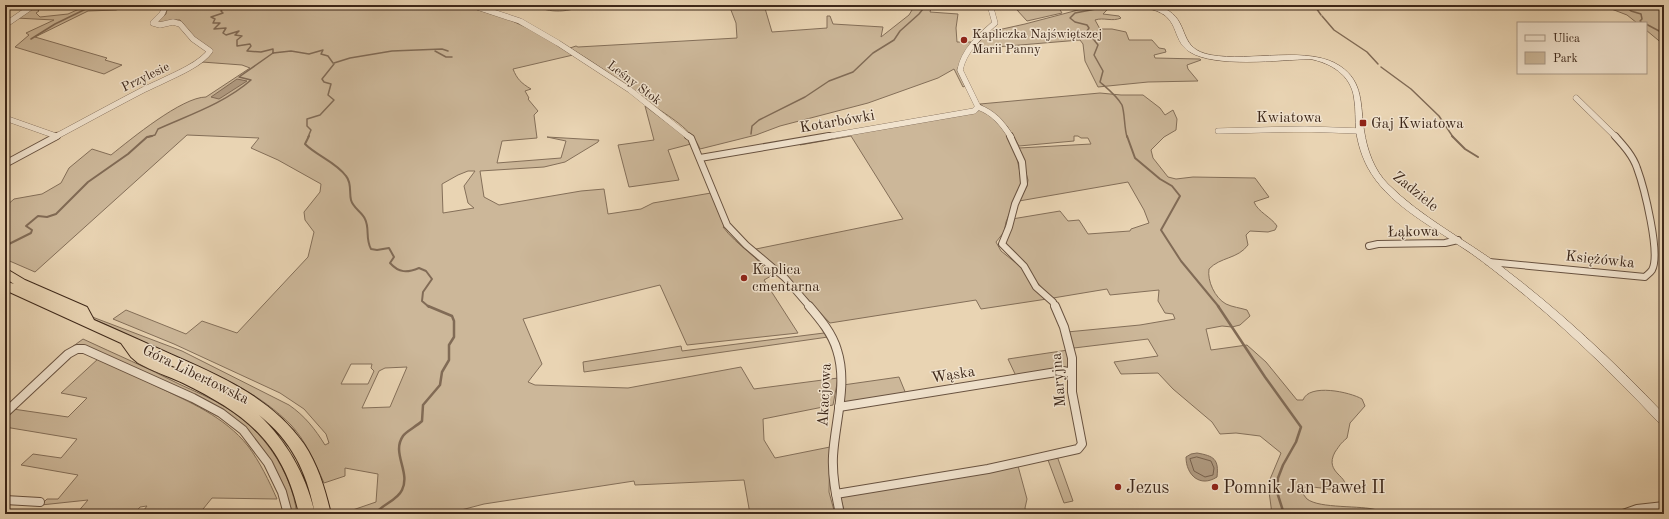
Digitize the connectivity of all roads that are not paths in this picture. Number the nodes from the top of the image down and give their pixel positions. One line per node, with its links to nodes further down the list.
1 (34, 5): 6 (street)
2 (166, 5): 12 (street, Przylesie)
3 (471, 5): 13 (street, Leśny Stok)
4 (990, 5): 8 (street)
5 (1064, 5): 11 (street, Zadziele)
6 (5, 25)
7 (1576, 98): 17 (street, Księżówka)
8 (978, 107): 13 (street, Kotarbówki); 22 (street, Maryjna)
9 (5, 118): 12 (street)
10 (1218, 131): 11 (street, Kwiatowa)
11 (1360, 131): 15 (street, Zadziele)
12 (56, 136): 14 (street, Przylesie)
13 (700, 158): 23 (street, Akacjowa)
14 (5, 164)
15 (1458, 240): 16 (street, Łąkowa); 17 (street, Zadziele)
16 (1368, 246)
17 (1489, 262): 25 (street, Zadziele)
18 (5, 272): 20 (highway)
19 (5, 285): 20 (highway, Góra Libertowska)
20 (90, 324): 21 (highway, Góra Libertowska)
21 (123, 339): 31 (highway, Góra Libertowska); 32 (highway, Góra Libertowska)
22 (1072, 372): 23 (street, Wąska); 26 (street, Maryjna)
23 (839, 407): 26 (street, Akacjowa)
24 (5, 413): 30 (street)
25 (1664, 421)
26 (836, 494): 33 (street, Akacjowa)
27 (5, 500): 28 (street)
28 (40, 502)
29 (1664, 506): 34 (street)
30 (288, 514)
31 (307, 514)
32 (323, 514)
33 (840, 514)
34 (1623, 514)

